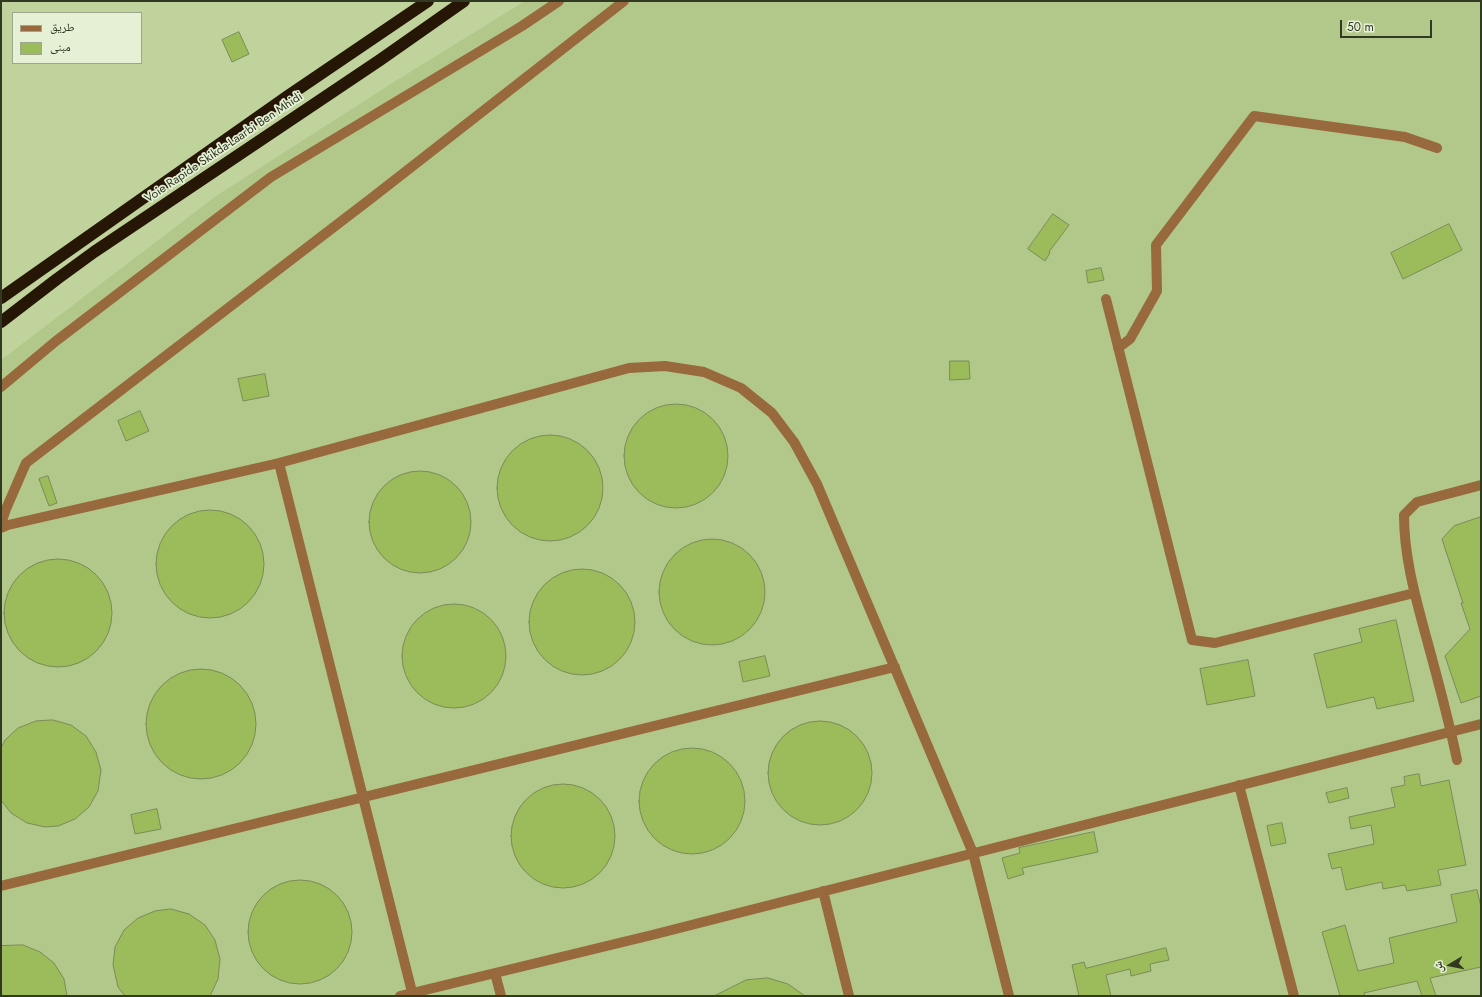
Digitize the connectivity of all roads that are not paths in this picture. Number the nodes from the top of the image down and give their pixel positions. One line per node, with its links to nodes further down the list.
1 (428, 1): 6 (highway, Voie Rapide Skikda-Laarbi Ben Mhidi)
2 (464, 1): 8 (highway, Voie Rapide Skikda-Laarbi Ben Mhidi)
3 (559, 1): 10 (lane)
4 (624, 1): 13 (lane)
5 (1437, 148): 9 (lane)
6 (1, 298)
7 (1106, 299): 9 (lane)
8 (1, 322)
9 (1118, 348): 15 (lane)
10 (1, 387)
11 (279, 463): 14 (lane); 16 (lane); 21 (lane)
12 (1481, 485): 15 (lane)
13 (1, 524)
14 (1, 528)
15 (1414, 593): 18 (lane)
16 (895, 667): 21 (lane); 22 (lane)
17 (1481, 724): 18 (lane)
18 (1451, 732): 19 (lane); 20 (lane)
19 (1457, 760)
20 (1239, 785): 22 (lane); 31 (lane)
21 (363, 798): 23 (lane); 26 (lane)
22 (973, 853): 24 (lane); 30 (lane)
23 (1, 886)
24 (823, 891): 25 (lane); 29 (lane)
25 (495, 973): 26 (lane); 28 (lane)
26 (412, 995): 27 (lane)
27 (400, 996)
28 (501, 996)
29 (849, 996)
30 (1009, 996)
31 (1294, 996)

